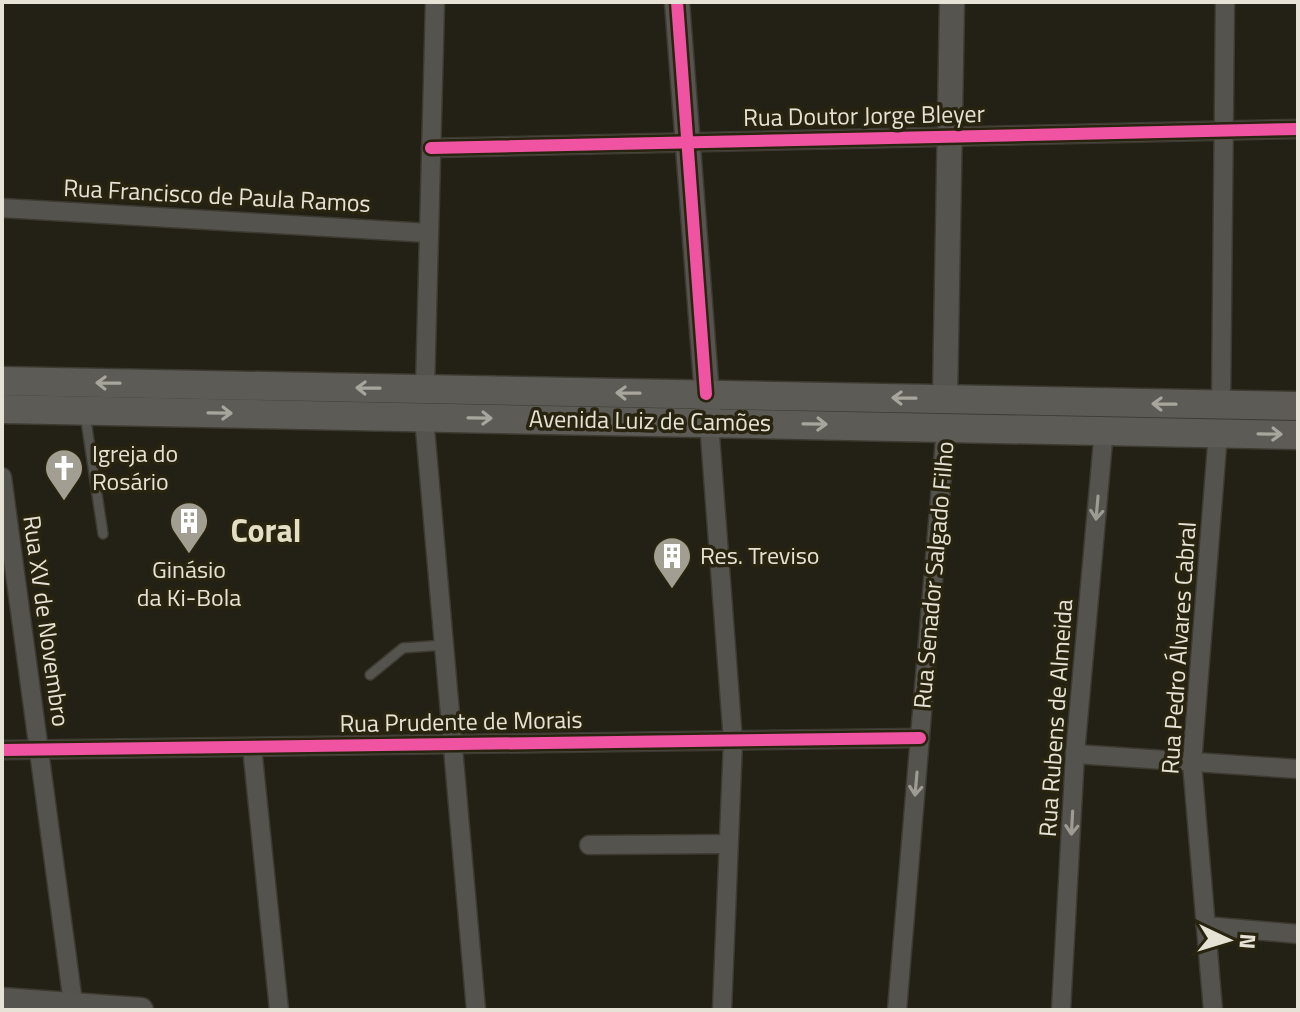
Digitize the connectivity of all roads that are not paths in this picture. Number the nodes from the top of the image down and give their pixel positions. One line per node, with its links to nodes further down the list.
1 (435, 2): 9 (street)
2 (677, 2): 8 (main road)
3 (952, 2): 7 (main road)
4 (1225, 2): 6 (street)
5 (1298, 129): 6 (street, Rua Doutor Jorge Bleyer)
6 (1224, 131): 7 (street, Rua Doutor Jorge Bleyer); 15 (street)
7 (950, 137): 8 (street, Rua Doutor Jorge Bleyer); 14 (main road)
8 (687, 142): 9 (street, Rua Doutor Jorge Bleyer); 17 (main road)
9 (431, 148): 11 (street)
10 (2, 208): 11 (street, Rua Francisco de Paula Ramos)
11 (429, 233): 13 (street)
12 (2, 381): 13 (main road, Avenida Luiz de Camões, one-way to 12)
13 (425, 389): 17 (main road, Avenida Luiz de Camões, one-way to 13)
14 (945, 399): 15 (main road, Avenida Luiz de Camões, one-way to 14); 17 (main road, Avenida Luiz de Camões, one-way to 17)
15 (1221, 405): 16 (main road, Avenida Luiz de Camões)
16 (1298, 406)
17 (708, 408): 20 (main road, Avenida Luiz de Camões, one-way to 17); 21 (main road, Avenida Luiz de Camões, one-way to 21); 31 (street)
18 (2, 409): 19 (main road, Avenida Luiz de Camões)
19 (85, 410): 20 (main road, Avenida Luiz de Camões, one-way to 20); 26 (lane)
20 (424, 417): 28 (street)
21 (946, 427): 22 (main road, Avenida Luiz de Camões); 30 (street, Rua Senador Salgado Filho)
22 (1104, 430): 23 (main road, Avenida Luiz de Camões); 36 (street, Rua Rubens de Almeida, one-way to 36)
23 (1218, 433): 24 (main road, Avenida Luiz de Camões, one-way to 24); 37 (street, Rua Pedro Álvares Cabral)
24 (1298, 435)
25 (2, 477): 27 (street, Rua XV de Novembro)
26 (103, 534)
27 (10, 591): 35 (street, Rua XV de Novembro)
28 (444, 645): 29 (lane); 32 (street)
29 (370, 675)
30 (920, 738): 31 (street, Rua Prudente de Morais); 49 (street, Rua Senador Salgado Filho, one-way to 49)
31 (733, 741): 32 (street, Rua Prudente de Morais); 39 (street)
32 (453, 745): 33 (street, Rua Prudente de Morais); 47 (street)
33 (252, 747): 35 (street, Rua Prudente de Morais); 46 (street)
34 (2, 750): 35 (street, Rua Prudente de Morais)
35 (39, 750): 44 (street, Rua XV de Novembro)
36 (1075, 754): 37 (street); 50 (street, Rua Rubens de Almeida, one-way to 50)
37 (1192, 763): 38 (street); 41 (street, Rua Pedro Álvares Cabral)
38 (1298, 769)
39 (728, 844): 40 (street); 48 (street)
40 (589, 845)
41 (1206, 926): 42 (street); 51 (street, Rua Pedro Álvares Cabral)
42 (1298, 934)
43 (2, 1000): 44 (main road)
44 (74, 1008): 45 (main road)
45 (141, 1010)
46 (279, 1010)
47 (476, 1010)
48 (722, 1010)
49 (897, 1010)
50 (1061, 1010)
51 (1213, 1010)

